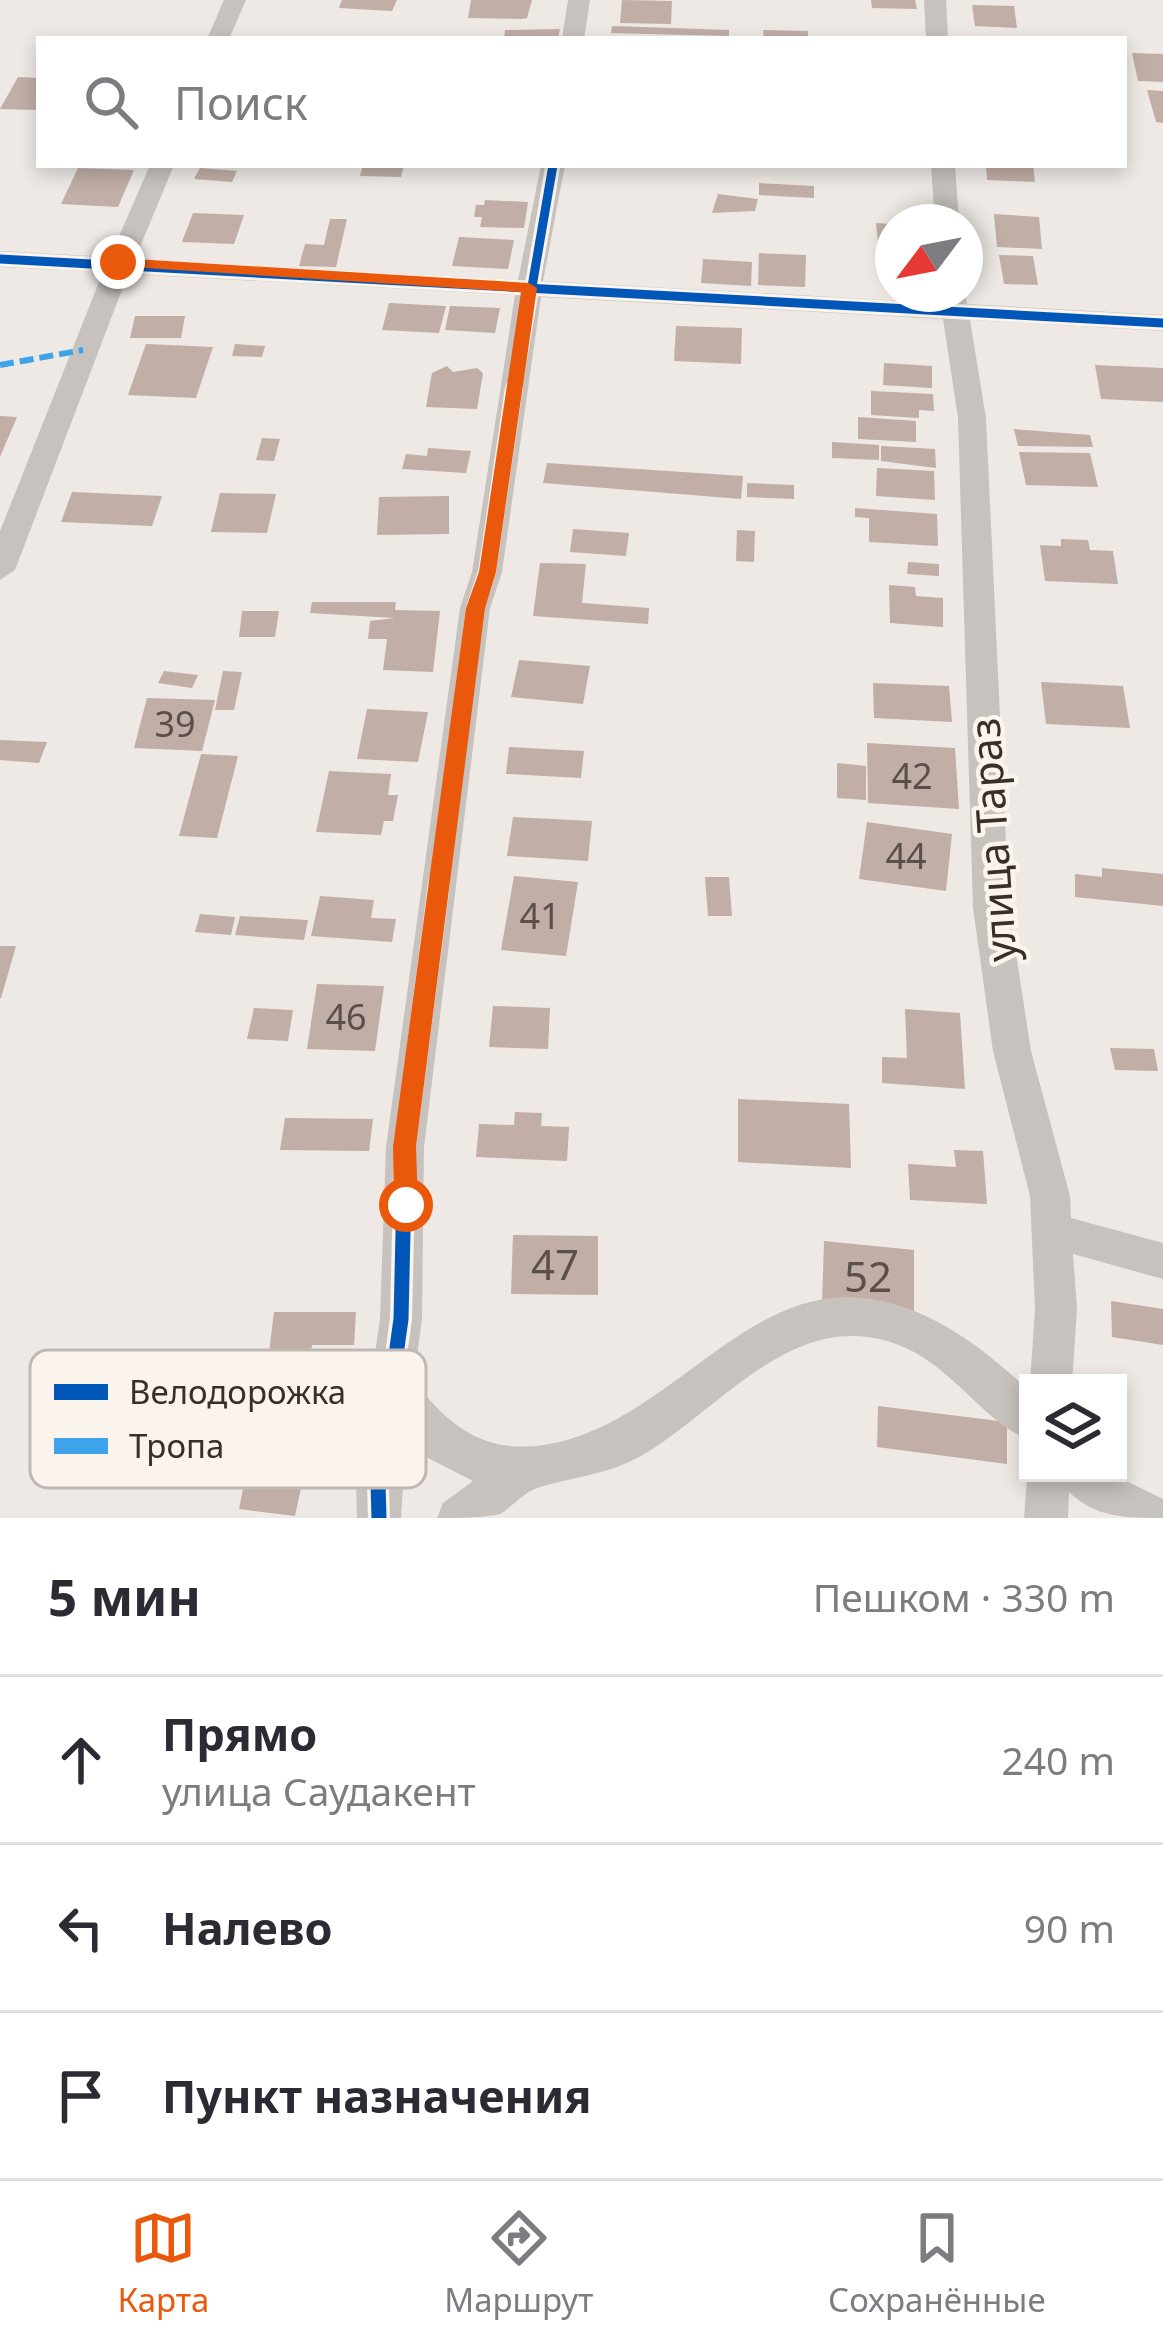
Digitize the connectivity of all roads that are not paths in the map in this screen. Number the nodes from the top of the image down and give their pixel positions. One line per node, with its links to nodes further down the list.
1 (235, 0): 4 (street)
2 (579, 0): 5 (street)
3 (935, 0): 6 (street)
4 (219, 36)
5 (573, 36)
6 (937, 36)
7 (161, 168): 12 (street)
8 (552, 168): 13 (street)
9 (943, 168): 10 (street)
10 (946, 204)
11 (0, 259): 12 (street)
12 (118, 262): 13 (street); 18 (street)
13 (529, 288): 14 (street); 21 (street)
14 (875, 301)
15 (983, 307): 17 (street)
16 (955, 312): 19 (street, улица Тараз)
17 (1163, 323)
18 (0, 570)
19 (1051, 1231): 20 (street); 22 (street, улица Тараз)
20 (1163, 1261)
21 (397, 1350)
22 (1051, 1374)
23 (1019, 1409): 25 (street)
24 (426, 1426): 25 (street)
25 (519, 1473): 30 (street)
26 (1046, 1482): 31 (street)
27 (1088, 1482): 32 (street)
28 (378, 1488): 29 (street)
29 (380, 1518)
30 (459, 1518)
31 (1046, 1518)
32 (1156, 1518)

